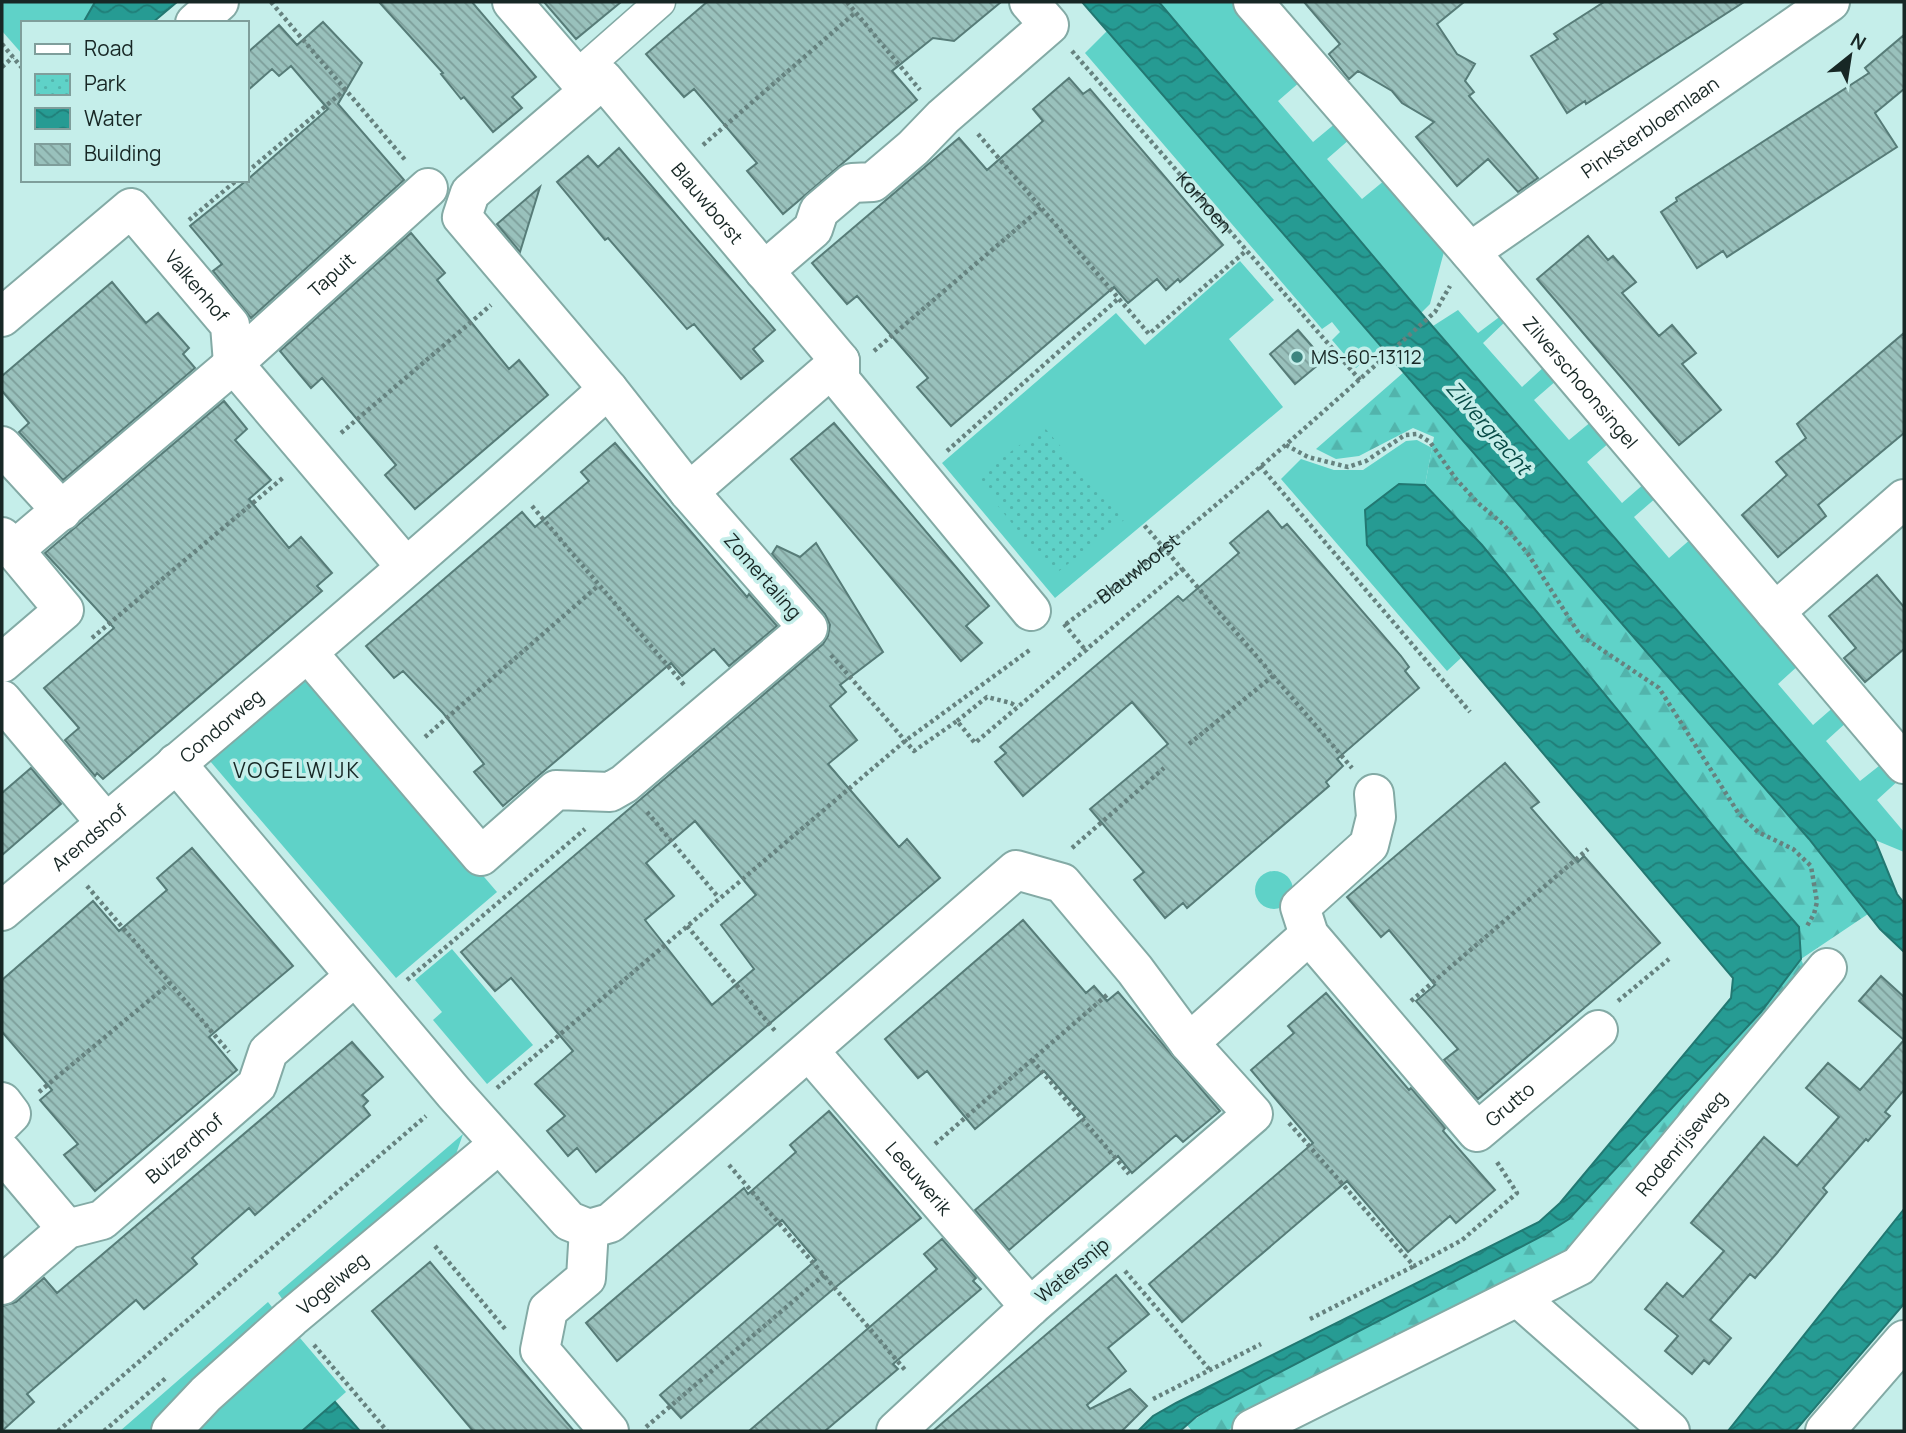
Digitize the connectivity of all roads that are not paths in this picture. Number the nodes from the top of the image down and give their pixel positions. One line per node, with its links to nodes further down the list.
1 (219, 2): 7 (street)
2 (512, 2): 8 (street, Blauwborst)
3 (660, 2): 8 (street)
4 (1254, 2): 10 (street, Zilverschoonsingel)
5 (1830, 2): 10 (street, Pinksterbloemlaan)
6 (1039, 13): 11 (street)
7 (197, 21)
8 (589, 81): 11 (street, Blauwborst); 15 (street)
9 (428, 188): 13 (street, Tapuit)
10 (1470, 252): 22 (street, Zilverschoonsingel)
11 (764, 271): 14 (street, Blauwborst)
12 (2, 317): 13 (street, Valkenhof)
13 (233, 363): 19 (street); 21 (street)
14 (840, 370): 17 (street); 23 (street, Blauwborst)
15 (608, 389): 17 (street, Zomertaling); 21 (street, Condorweg)
16 (2, 446): 19 (street)
17 (690, 492): 24 (street, Zomertaling)
18 (1904, 499): 22 (street)
19 (62, 511): 20 (street)
20 (8, 544): 25 (street)
21 (406, 567): 24 (street, Condorweg)
22 (1775, 612): 28 (street, Zilverschoonsingel)
23 (1039, 631)
24 (308, 653): 27 (street, Condorweg)
25 (2, 663)
26 (2, 700): 30 (street)
27 (176, 763): 30 (street, Arendshof); 34 (street, Condorweg)
28 (1904, 764)
29 (1374, 794): 32 (street)
30 (106, 822): 31 (street, Arendshof)
31 (2, 911)
32 (1308, 935): 35 (street, Grutto); 36 (street)
33 (1827, 968): 43 (street, Rodenrijseweg)
34 (367, 990): 38 (street, Condorweg); 40 (street, Buizerdhof)
35 (1598, 1030)
36 (1189, 1042): 37 (street); 44 (street, Watersnip)
37 (804, 1055): 41 (street); 44 (street, Leeuwerik)
38 (499, 1144): 41 (street); 47 (street, Vogelweg)
39 (2, 1152): 40 (street)
40 (67, 1229): 42 (street)
41 (589, 1229): 48 (street)
42 (2, 1285)
43 (1519, 1298): 46 (street, Rodenrijseweg); 50 (street)
44 (1030, 1307): 49 (street, Watersnip)
45 (1904, 1340): 51 (street)
46 (1252, 1429)
47 (171, 1431)
48 (609, 1431)
49 (896, 1431)
50 (1670, 1431)
51 (1825, 1431)

